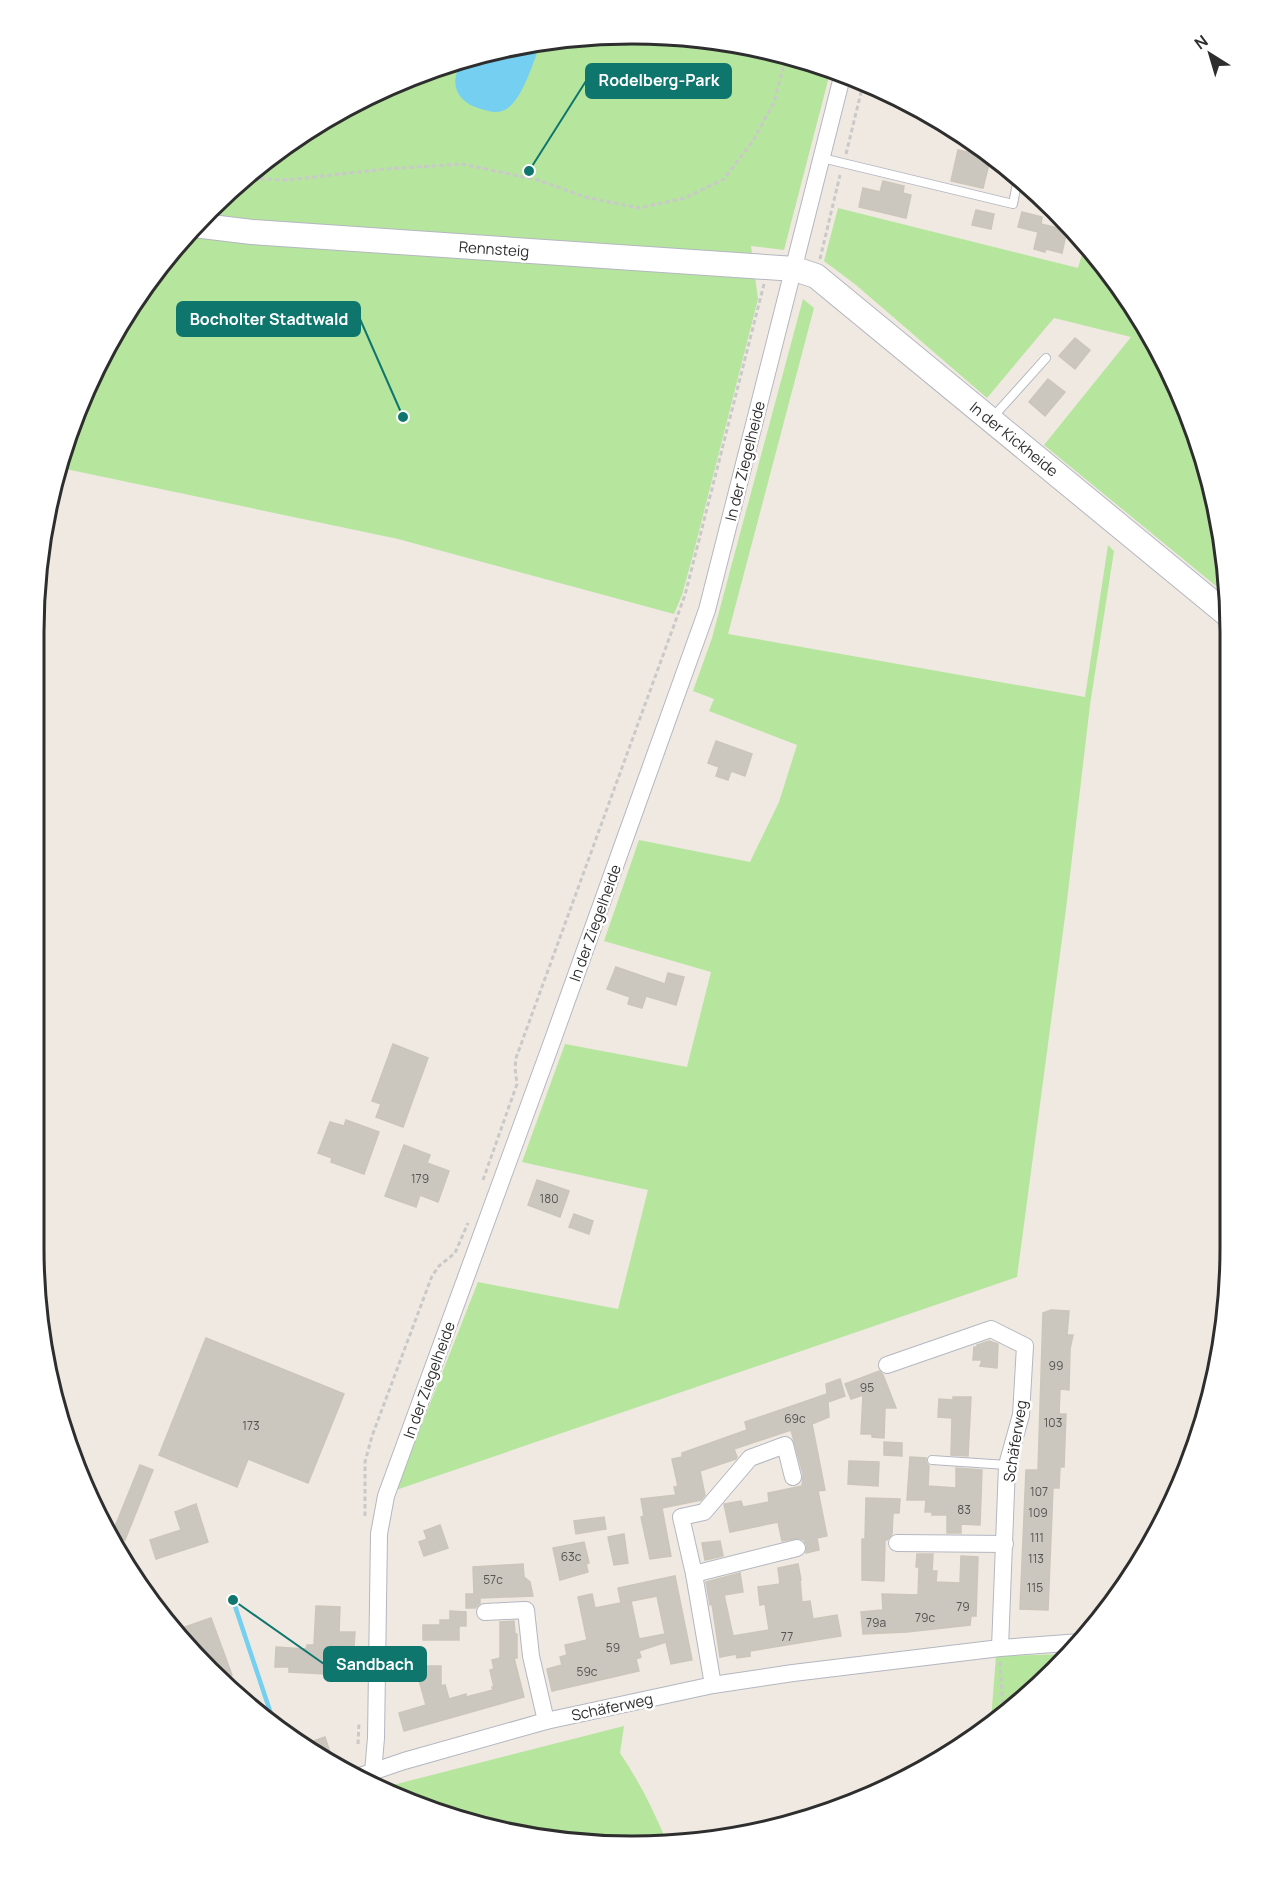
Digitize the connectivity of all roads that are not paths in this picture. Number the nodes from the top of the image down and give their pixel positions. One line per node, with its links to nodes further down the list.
1 (841, 82): 2 (street, In der Ziegelheide)
2 (822, 158): 3 (lane); 5 (street, In der Ziegelheide)
3 (1016, 187)
4 (206, 226): 5 (street, Rennsteig)
5 (800, 278): 7 (street, In der Kickheide); 23 (street, In der Ziegelheide)
6 (1046, 358): 7 (lane)
7 (991, 420): 8 (street, In der Kickheide)
8 (1219, 608)
9 (887, 1365): 11 (street, Schäferweg)
10 (932, 1460): 11 (lane)
11 (1008, 1465): 14 (street, Schäferweg)
12 (793, 1477): 16 (street)
13 (897, 1543): 14 (street)
14 (1005, 1544): 19 (street, Schäferweg)
15 (797, 1548): 16 (street)
16 (693, 1574): 20 (street)
17 (485, 1612): 21 (street)
18 (1067, 1643): 19 (street, Schäferweg)
19 (1000, 1648): 20 (street, Schäferweg)
20 (713, 1685): 21 (street, Schäferweg)
21 (546, 1721): 22 (street, Schäferweg)
22 (404, 1761): 24 (street, In der Ziegelheide)
23 (367, 1773)
24 (369, 1773)

